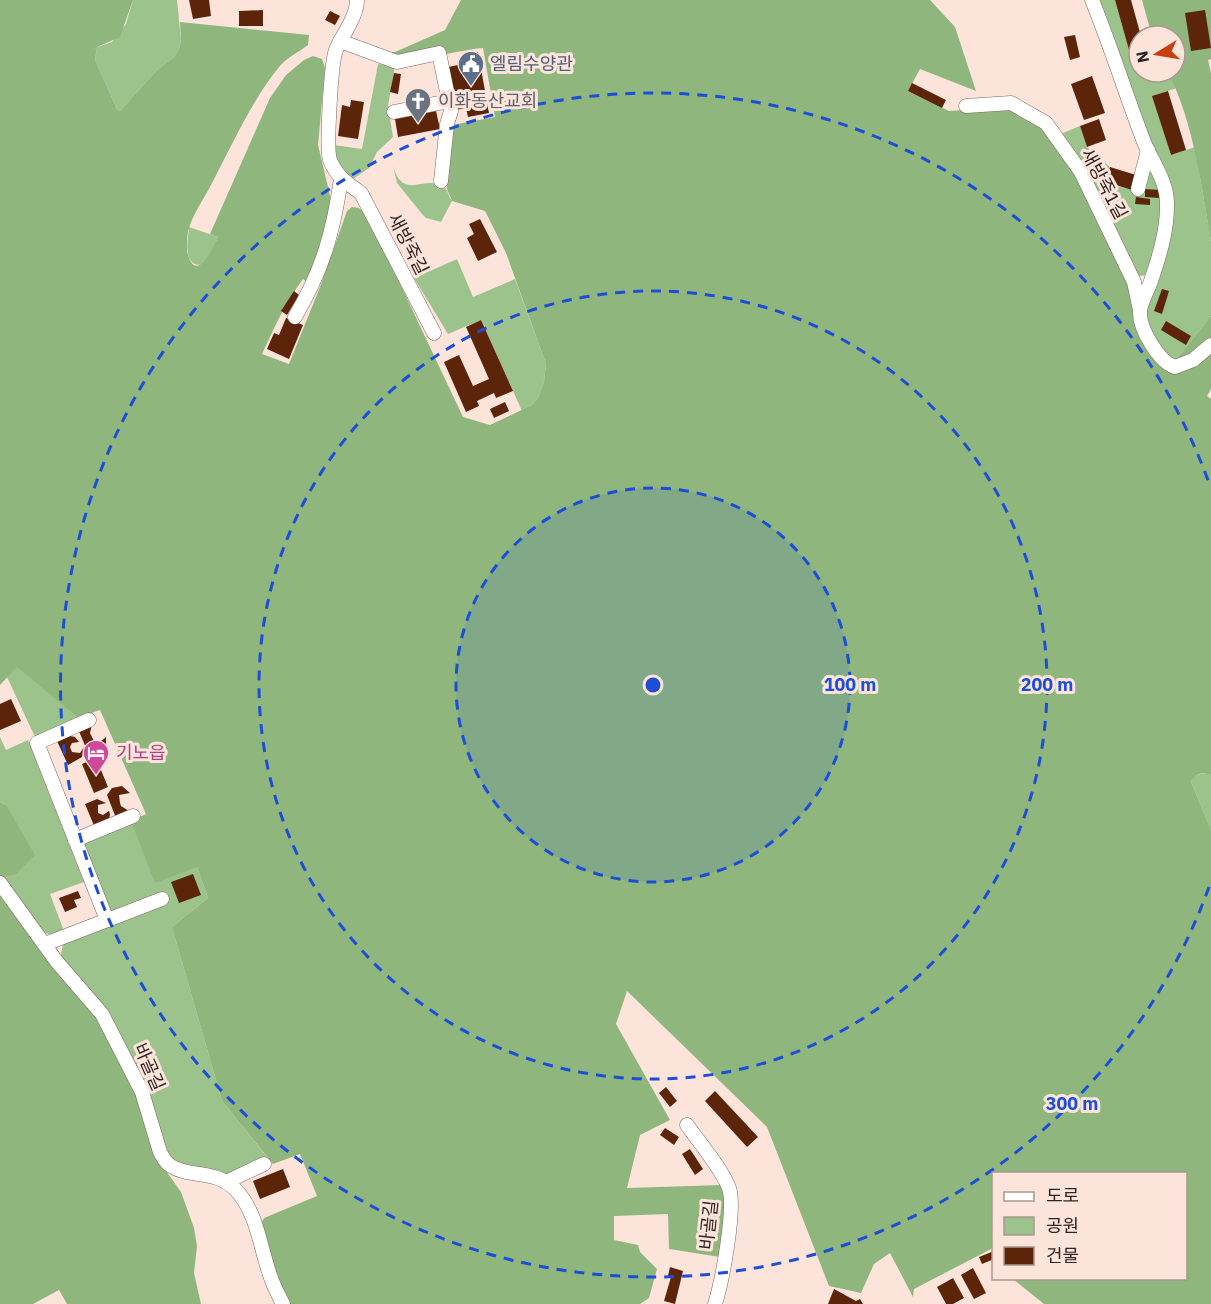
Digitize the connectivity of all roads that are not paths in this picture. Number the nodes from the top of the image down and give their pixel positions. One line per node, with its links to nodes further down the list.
1 (357, 0): 3 (lane, 새방죽길)
2 (1092, 0): 7 (lane)
3 (340, 41): 4 (lane); 8 (lane, 새방죽길)
4 (449, 101): 6 (lane); 9 (lane)
5 (966, 106): 11 (lane, 새방죽1길)
6 (394, 112)
7 (1148, 150): 10 (lane, 새방죽1길); 11 (lane)
8 (341, 179): 12 (lane); 13 (lane, 새방죽길)
9 (441, 181)
10 (1138, 189)
11 (1140, 312): 14 (lane, 새방죽1길)
12 (296, 317)
13 (434, 333)
14 (1211, 345)
15 (89, 720): 17 (lane)
16 (133, 816): 17 (lane)
17 (75, 840): 20 (lane)
18 (0, 883): 21 (lane, 바골길)
19 (162, 899): 20 (lane)
20 (107, 920): 21 (lane)
21 (45, 944): 24 (lane, 바골길)
22 (687, 1125): 26 (lane, 바골길)
23 (264, 1164): 24 (lane)
24 (226, 1182): 25 (lane)
25 (283, 1304)
26 (715, 1304)

